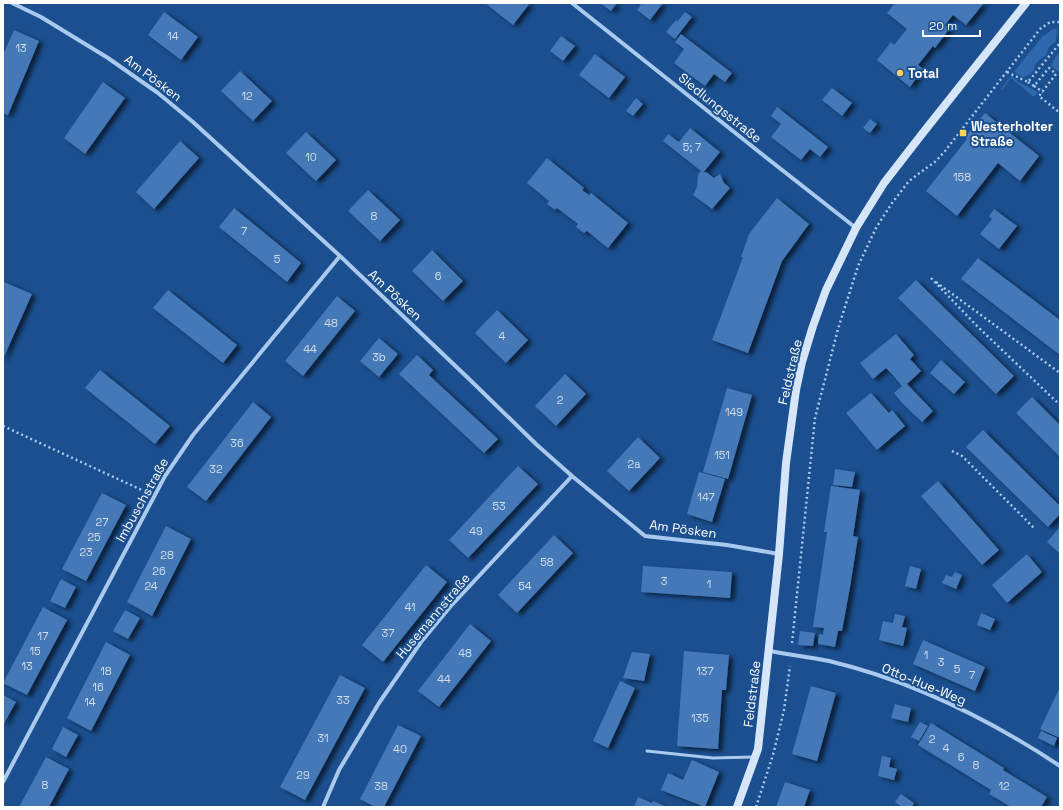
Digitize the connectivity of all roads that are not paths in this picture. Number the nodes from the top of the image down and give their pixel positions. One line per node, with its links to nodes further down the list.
1 (12, 3): 5 (street, Am Pösken)
2 (572, 3): 4 (street, Siedlungsstraße)
3 (1026, 3): 4 (main road, Feldstraße)
4 (856, 228): 7 (main road, Feldstraße)
5 (340, 256): 6 (street, Am Pösken); 12 (street, Imbuschstraße)
6 (572, 476): 7 (street, Am Pösken); 13 (street, Husemannstraße)
7 (779, 554): 8 (main road, Feldstraße)
8 (770, 651): 10 (main road, Feldstraße); 11 (street, Otto-Hue-Weg)
9 (647, 751): 10 (lane)
10 (755, 757): 14 (main road, Feldstraße)
11 (1060, 766)
12 (3, 782)
13 (323, 807)
14 (737, 807)

